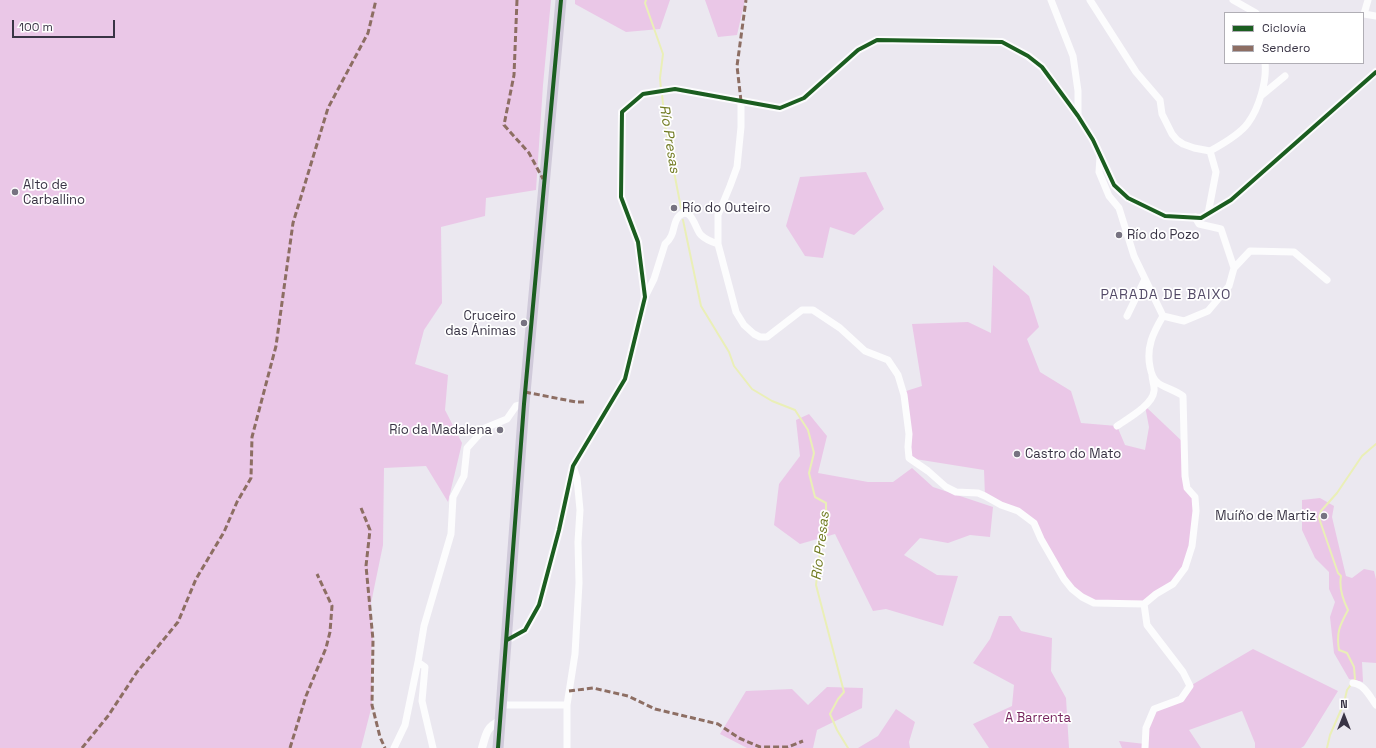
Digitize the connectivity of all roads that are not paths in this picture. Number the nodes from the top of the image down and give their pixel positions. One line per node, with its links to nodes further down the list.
1 (561, 0): 26 (main road)
2 (1051, 0): 13 (street)
3 (1090, 0): 14 (street)
4 (1233, 0): 6 (street)
5 (1368, 0): 7 (street)
6 (1254, 12)
7 (1376, 16)
8 (1265, 64): 11 (street)
9 (1376, 72): 16 (street)
10 (1285, 76): 11 (street)
11 (1262, 94): 14 (street)
12 (741, 101): 13 (street); 18 (street); 22 (street)
13 (1078, 116): 15 (street)
14 (1210, 152): 16 (street)
15 (1100, 157): 17 (street); 20 (street)
16 (1208, 214): 17 (street)
17 (1195, 217): 19 (street)
18 (718, 244): 22 (street); 29 (street)
19 (1234, 268): 21 (street); 24 (street)
20 (1145, 279): 23 (street); 24 (street)
21 (1327, 280)
22 (645, 297): 28 (street)
23 (1127, 316)
24 (1163, 316): 25 (street)
25 (1152, 375): 27 (street); 29 (street)
26 (524, 404): 30 (main road); 31 (street)
27 (1117, 426)
28 (573, 466): 30 (street); 34 (street)
29 (1144, 604): 42 (street)
30 (507, 640): 33 (main road)
31 (418, 662): 39 (street); 40 (street)
32 (1353, 683): 35 (street)
33 (501, 705): 34 (street); 36 (main road)
34 (567, 705): 41 (street)
35 (1376, 705)
36 (497, 723): 37 (main road); 38 (street)
37 (497, 741): 38 (street)
38 (483, 746)
39 (394, 748)
40 (433, 748)
41 (567, 748)
42 (1145, 748)

